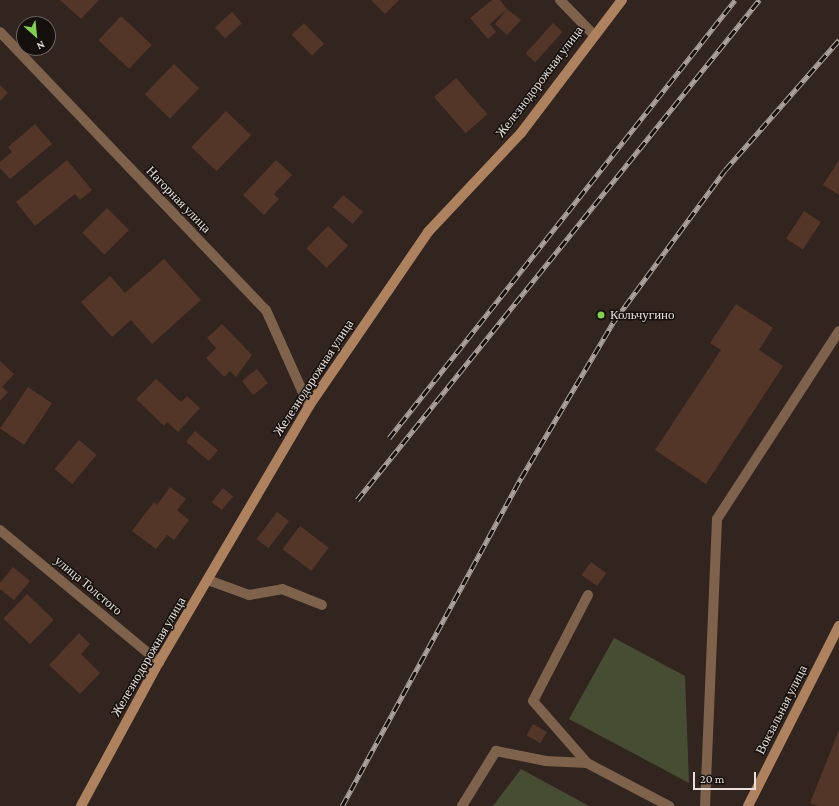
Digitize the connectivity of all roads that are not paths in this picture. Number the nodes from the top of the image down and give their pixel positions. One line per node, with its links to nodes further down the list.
1 (560, 0): 4 (street)
2 (622, 0): 4 (street, Железнодорожная улица)
3 (0, 32): 6 (street, Нагорная улица)
4 (593, 34): 6 (street, Железнодорожная улица)
5 (839, 331): 17 (street)
6 (308, 406): 8 (street, Железнодорожная улица)
7 (0, 530): 12 (street, улица Толстого)
8 (208, 580): 10 (street); 12 (street, Железнодорожная улица)
9 (588, 595): 13 (street)
10 (322, 605)
11 (839, 626): 18 (street, Вокзальная улица)
12 (159, 662): 14 (street, Железнодорожная улица)
13 (587, 763): 15 (street); 16 (street)
14 (81, 806)
15 (462, 806)
16 (668, 806)
17 (705, 806)
18 (748, 806)

